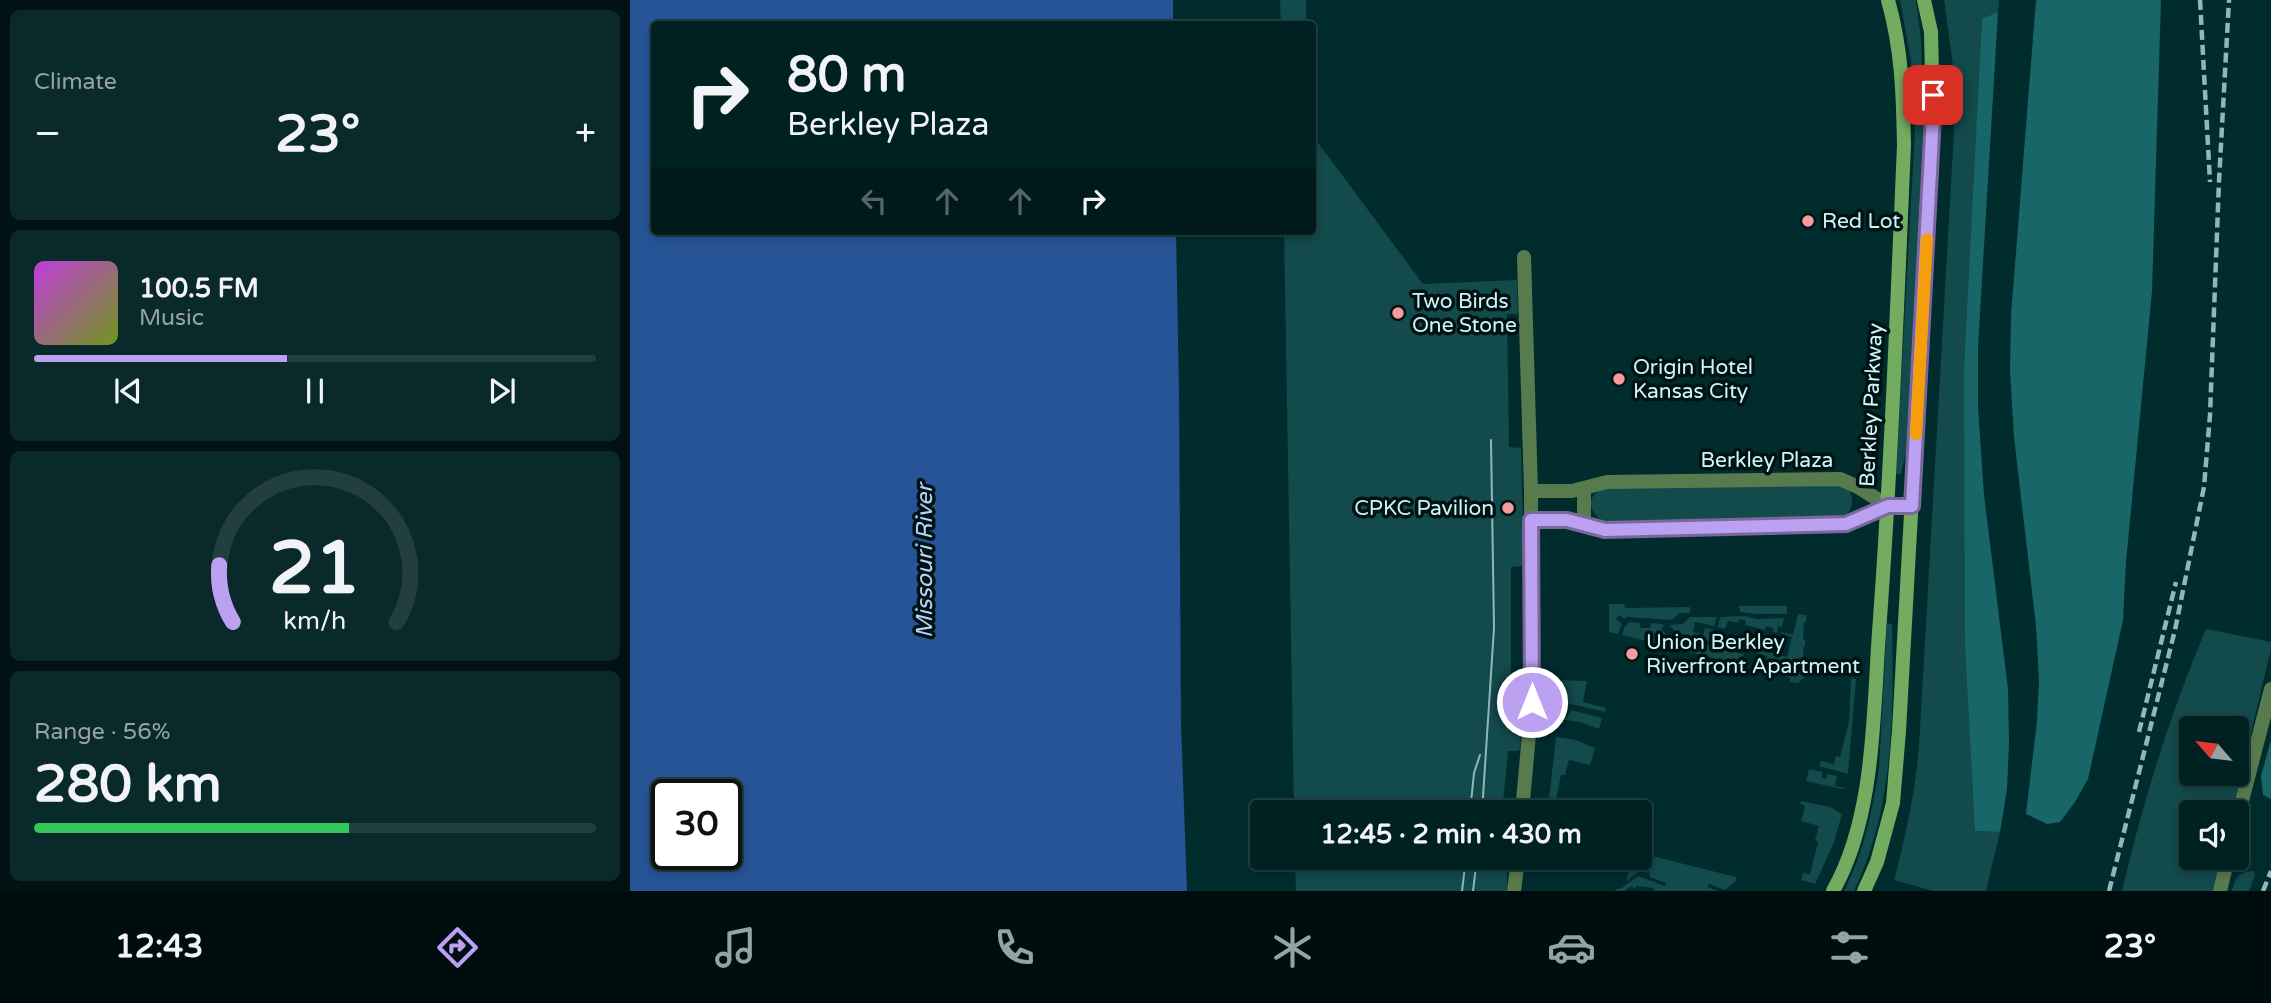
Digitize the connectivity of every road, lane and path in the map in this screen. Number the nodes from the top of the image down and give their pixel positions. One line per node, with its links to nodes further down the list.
1 (1888, 0): 6 (main road, Berkley Parkway)
2 (1924, 0): 7 (main road)
3 (1524, 257): 5 (street)
4 (1584, 488): 5 (street, Berkley Plaza); 6 (street, Berkley Plaza); 9 (street)
5 (1531, 491): 8 (street)
6 (1888, 506): 7 (street); 9 (street); 16 (main road, Berkley Parkway)
7 (1912, 506): 17 (main road)
8 (1531, 520): 9 (street); 11 (street)
9 (1584, 525)
10 (2271, 689): 12 (street)
11 (1523, 800)
12 (2242, 800)
13 (1516, 870): 15 (street)
14 (2225, 870): 18 (street)
15 (1514, 891)
16 (1833, 891)
17 (1864, 891)
18 (2220, 891)

